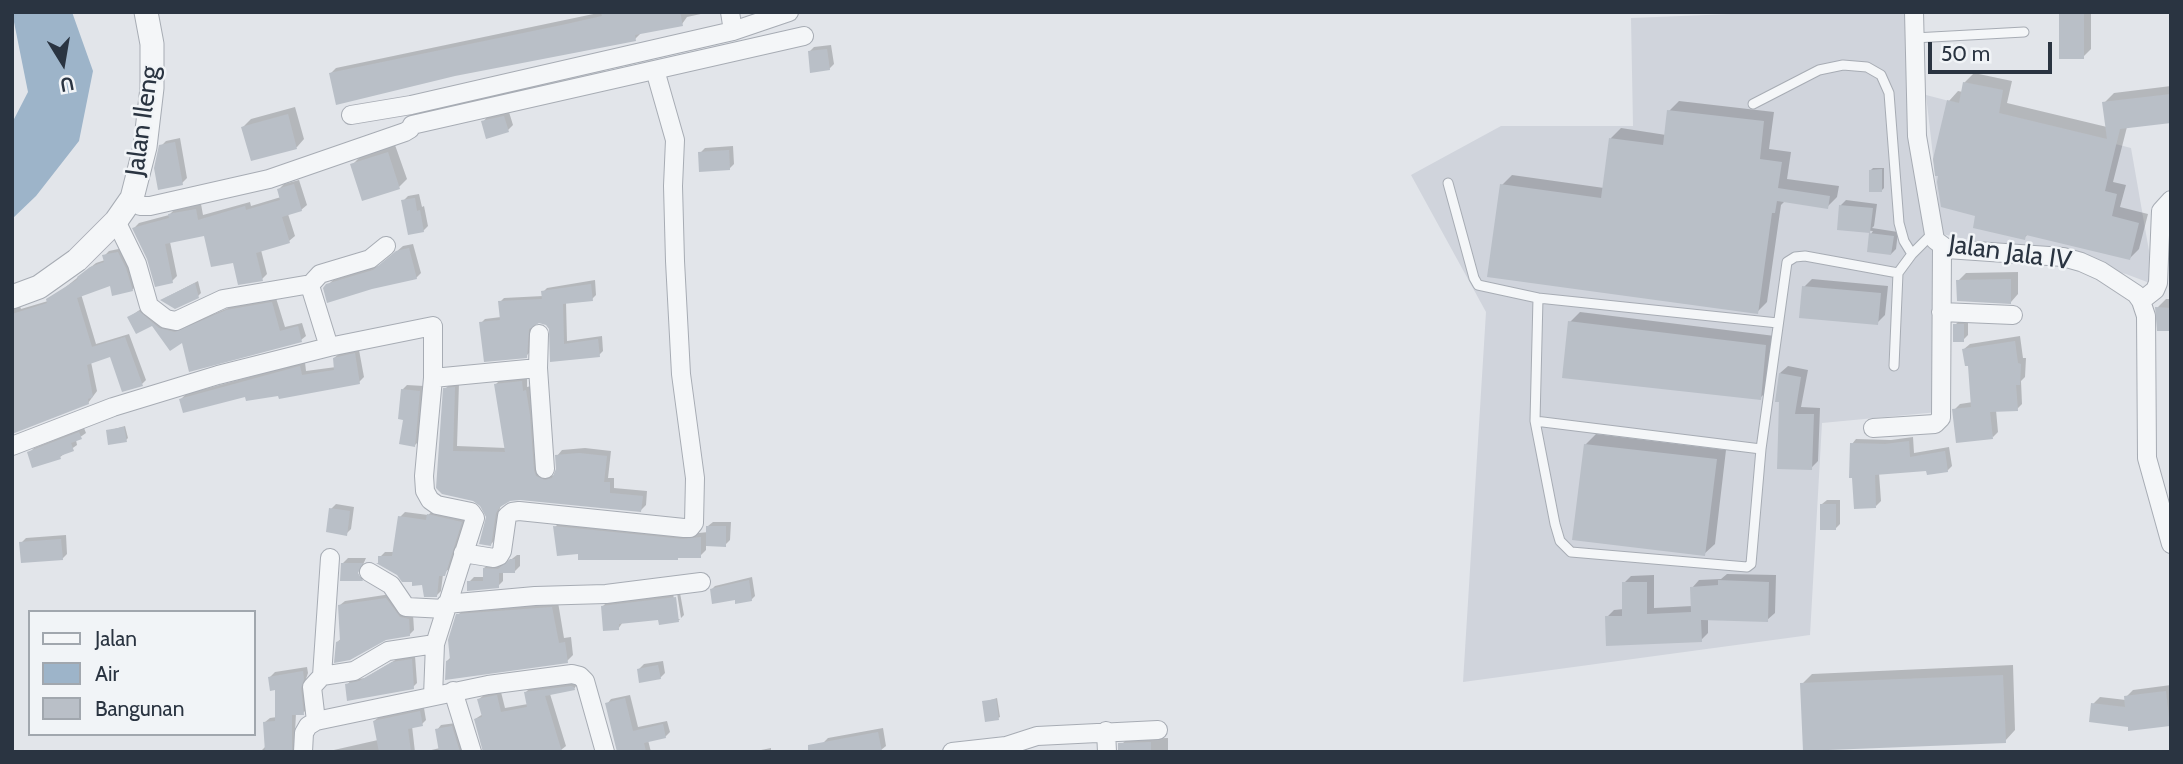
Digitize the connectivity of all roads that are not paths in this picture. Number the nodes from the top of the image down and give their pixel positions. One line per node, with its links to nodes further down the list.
1 (146, 12): 15 (street, Jalan Ileng)
2 (730, 12): 5 (street)
3 (789, 12): 5 (street)
4 (1914, 12): 8 (street, Jalan Jala IV)
5 (733, 31): 11 (street)
6 (2024, 32): 8 (lane)
7 (804, 36): 9 (street)
8 (1914, 38): 18 (street, Jalan Jala IV)
9 (655, 70): 13 (street); 40 (street)
10 (1753, 104): 20 (lane)
11 (411, 105): 12 (street); 13 (street)
12 (351, 115)
13 (412, 125): 15 (street)
14 (1448, 183): 24 (lane)
15 (132, 198): 17 (street, Jalan Ileng)
16 (2171, 200): 25 (street)
17 (116, 221): 22 (street); 23 (street, Jalan Ileng)
18 (1937, 240): 20 (lane); 25 (street, Jalan Jala IV); 26 (street)
19 (386, 246): 22 (street)
20 (1912, 254): 21 (lane)
21 (1898, 273): 28 (lane); 31 (lane)
22 (309, 286): 30 (street)
23 (12, 297)
24 (1538, 298): 28 (lane); 34 (lane)
25 (2141, 301): 39 (street)
26 (1941, 312): 27 (street); 35 (street)
27 (2013, 315)
28 (1778, 323): 37 (lane)
29 (539, 334): 32 (street)
30 (329, 347): 33 (street); 36 (street)
31 (1894, 366)
32 (538, 368): 33 (street); 38 (street)
33 (433, 378): 40 (street)
34 (1535, 421): 37 (lane); 37 (lane)
35 (1873, 428)
36 (12, 446)
37 (1761, 449)
38 (545, 469)
39 (2171, 544)
40 (463, 554): 44 (street)
41 (330, 558): 46 (street)
42 (369, 572): 44 (street)
43 (701, 582): 44 (street)
44 (446, 607): 45 (street)
45 (435, 644): 46 (street); 48 (street)
46 (322, 676): 49 (street)
47 (453, 691): 48 (street); 53 (street); 54 (street)
48 (433, 696): 49 (street)
49 (316, 722): 52 (street)
50 (1158, 730): 51 (street)
51 (1106, 731): 55 (street); 56 (street)
52 (303, 752)
53 (472, 752)
54 (605, 752)
55 (952, 752)
56 (1107, 752)

